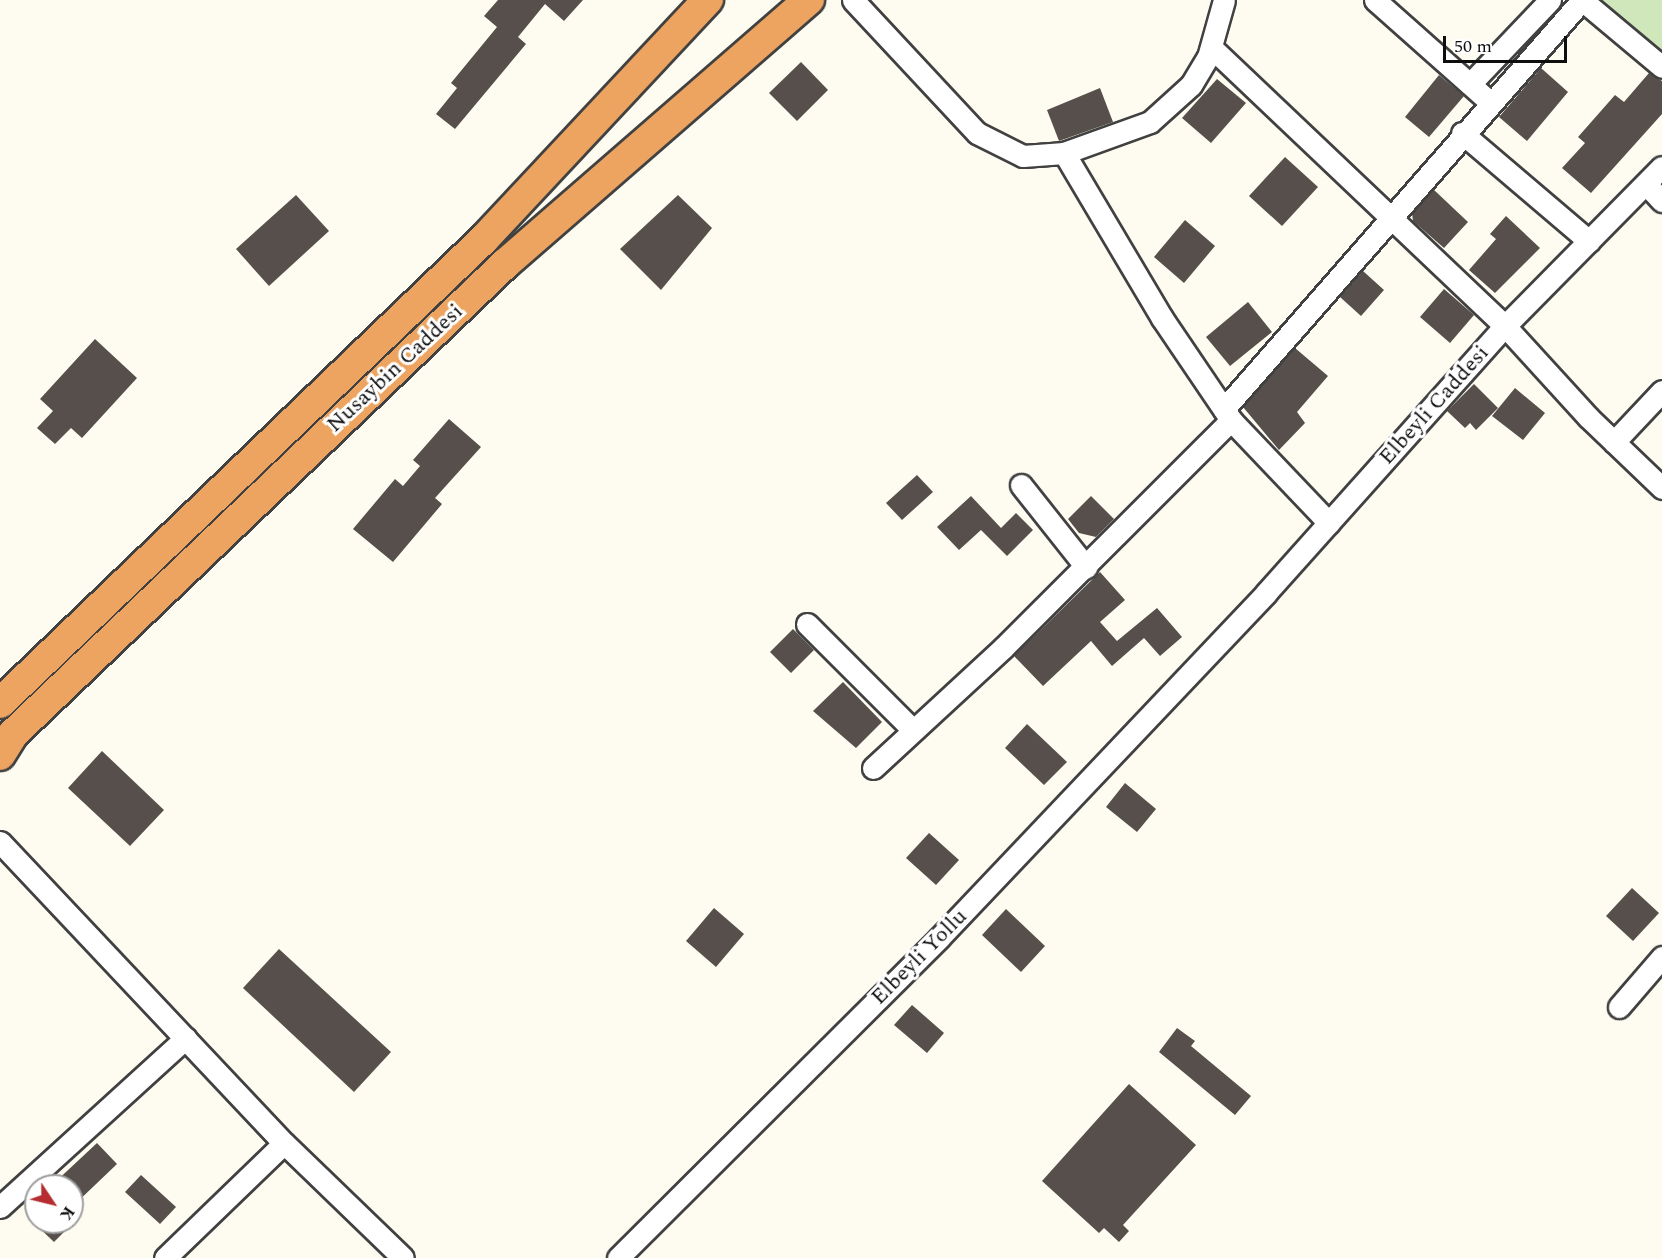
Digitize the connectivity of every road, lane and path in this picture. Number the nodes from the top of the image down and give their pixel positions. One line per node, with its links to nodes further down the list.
1 (708, 0): 29 (highway, Nusaybin Caddesi)
2 (809, 0): 31 (highway, Nusaybin Caddesi)
3 (853, 0): 13 (street)
4 (1224, 0): 8 (street)
5 (1376, 0): 10 (street)
6 (1550, 0): 10 (street)
7 (1582, 0): 9 (street); 11 (street)
8 (1212, 48): 13 (street); 17 (street)
9 (1662, 67)
10 (1470, 84): 11 (street)
11 (1490, 102): 12 (street)
12 (1462, 133): 17 (street); 18 (street)
13 (1064, 153): 21 (street)
14 (1662, 167): 15 (street, Elbeyli Caddesi)
15 (1647, 185): 16 (street); 18 (street, Elbeyli Caddesi)
16 (1662, 201)
17 (1389, 215): 19 (street); 21 (street)
18 (1589, 241): 19 (street, Elbeyli Caddesi)
19 (1505, 326): 22 (street); 25 (street, Elbeyli Caddesi)
20 (1662, 391): 22 (street)
21 (1227, 414): 25 (street); 26 (street)
22 (1614, 442): 24 (street)
23 (1021, 485): 26 (street)
24 (1662, 488)
25 (1329, 523): 28 (street, Elbeyli Caddesi)
26 (1086, 567): 30 (street)
27 (807, 624): 30 (street)
28 (1212, 648): 41 (street, Elbeyli Yollu)
29 (0, 703)
30 (914, 730): 32 (street)
31 (0, 755)
32 (873, 768)
33 (0, 842): 36 (street)
34 (1662, 957): 35 (street)
35 (1619, 1007)
36 (186, 1038): 37 (street); 38 (street)
37 (284, 1143): 39 (street); 40 (street)
38 (0, 1207)
39 (165, 1258)
40 (403, 1258)
41 (618, 1258)

